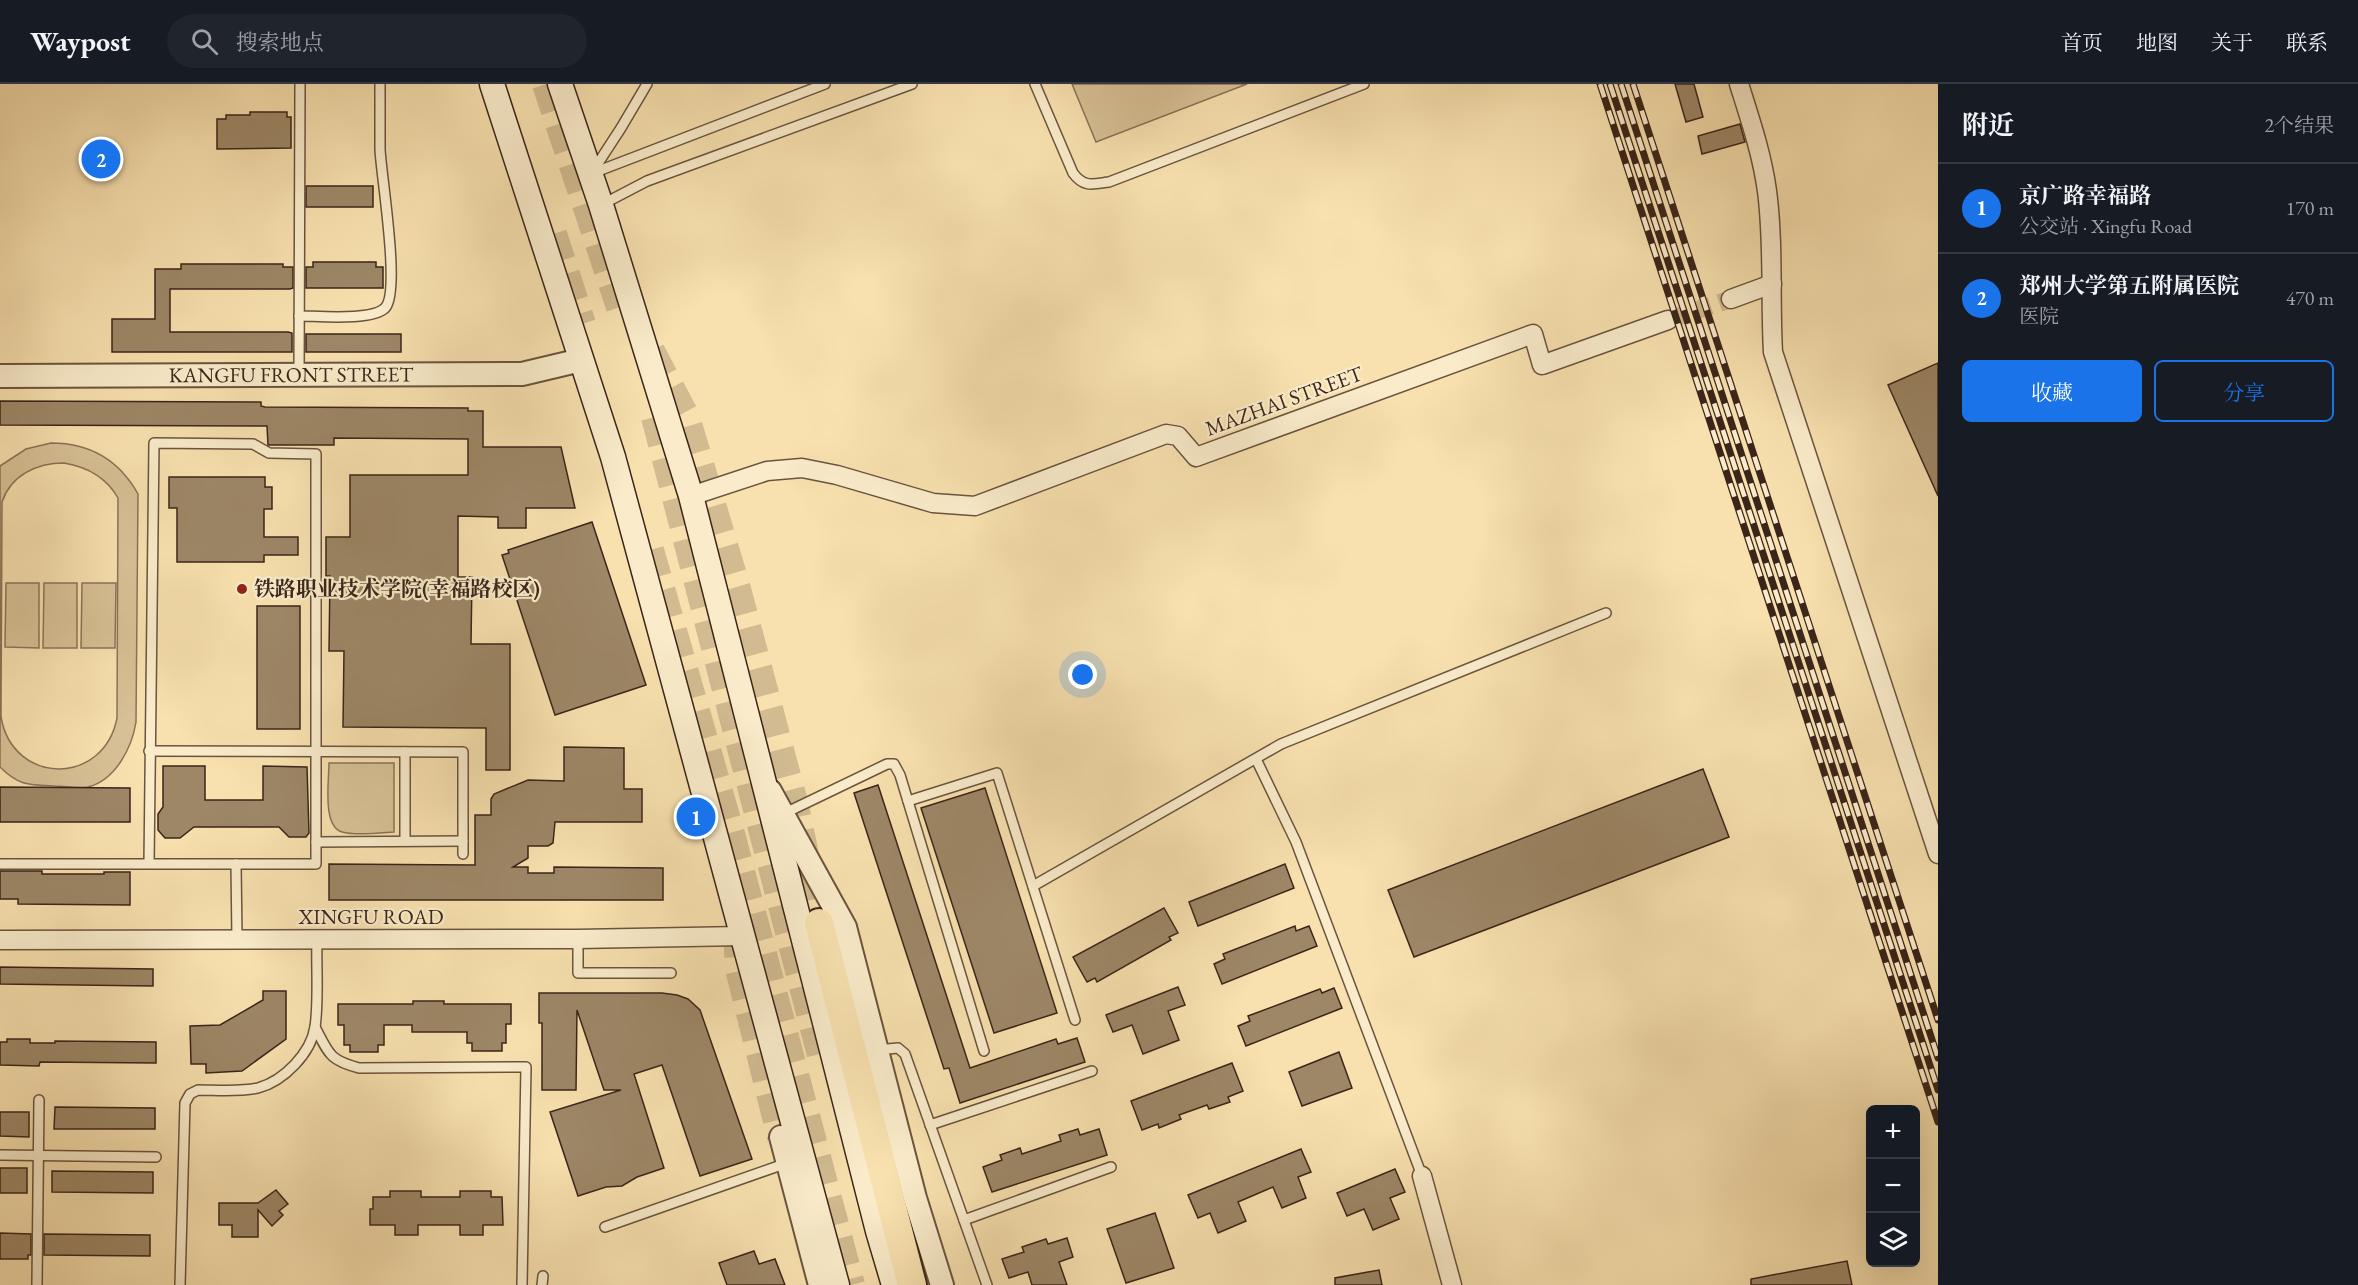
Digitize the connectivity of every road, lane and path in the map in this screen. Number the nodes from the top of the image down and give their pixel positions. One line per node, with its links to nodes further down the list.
1 (300, 84): 16 (lane)
2 (380, 84): 16 (lane)
3 (492, 84): 18 (main road)
4 (560, 84): 12 (main road)
5 (647, 84): 12 (lane)
6 (825, 84): 12 (lane)
7 (912, 84): 13 (lane)
8 (1035, 84): 11 (lane)
9 (1364, 84): 11 (lane)
10 (1739, 84): 14 (street)
11 (1339, 88)
12 (591, 174): 13 (main road)
13 (601, 205): 21 (main road)
14 (1772, 284): 15 (street); 34 (street)
15 (1731, 299)
16 (299, 316): 19 (lane)
17 (1668, 320): 21 (street, MAZHAI STREET)
18 (581, 360): 19 (street, KANGFU FRONT STREET); 40 (main road)
19 (299, 375): 20 (street, KANGFU FRONT STREET)
20 (0, 376)
21 (691, 496): 27 (main road)
22 (1605, 613): 26 (lane)
23 (149, 751): 24 (lane); 24 (lane); 36 (lane)
24 (316, 752): 25 (lane); 32 (lane)
25 (405, 752): 30 (lane); 31 (lane)
26 (1256, 759): 38 (lane); 59 (lane)
27 (763, 780): 29 (street); 67 (main road)
28 (908, 801): 29 (lane); 38 (lane); 49 (lane)
29 (783, 814): 48 (street)
30 (405, 841): 31 (lane); 32 (lane)
31 (463, 841): 33 (lane)
32 (316, 842): 37 (lane)
33 (463, 854)
34 (1938, 854)
35 (0, 864): 36 (lane)
36 (149, 864): 37 (lane)
37 (236, 864): 41 (lane)
38 (1033, 886): 46 (lane)
39 (819, 923): 68 (highway)
40 (742, 936): 43 (street, XINGFU ROAD); 66 (main road)
41 (237, 939): 42 (street, XINGFU ROAD); 44 (street, XINGFU ROAD)
42 (317, 939): 43 (street, XINGFU ROAD); 47 (lane)
43 (578, 939): 45 (lane)
44 (0, 940)
45 (671, 973)
46 (1075, 1020)
47 (315, 1027): 63 (lane); 64 (lane)
48 (877, 1050): 52 (lane); 69 (street)
49 (984, 1051)
50 (1092, 1071): 52 (lane)
51 (39, 1100): 55 (lane)
52 (930, 1125): 60 (lane)
53 (781, 1137): 57 (street)
54 (0, 1155): 55 (lane)
55 (38, 1155): 56 (lane); 62 (lane)
56 (156, 1156)
57 (789, 1163): 61 (lane); 65 (street)
58 (1111, 1167): 60 (lane)
59 (1422, 1176): 71 (street)
60 (964, 1220): 70 (lane)
61 (605, 1227)
62 (37, 1285)
63 (180, 1285)
64 (522, 1285)
65 (820, 1285)
66 (837, 1285)
67 (894, 1285)
68 (912, 1285)
69 (942, 1285)
70 (987, 1285)
71 (1452, 1285)

